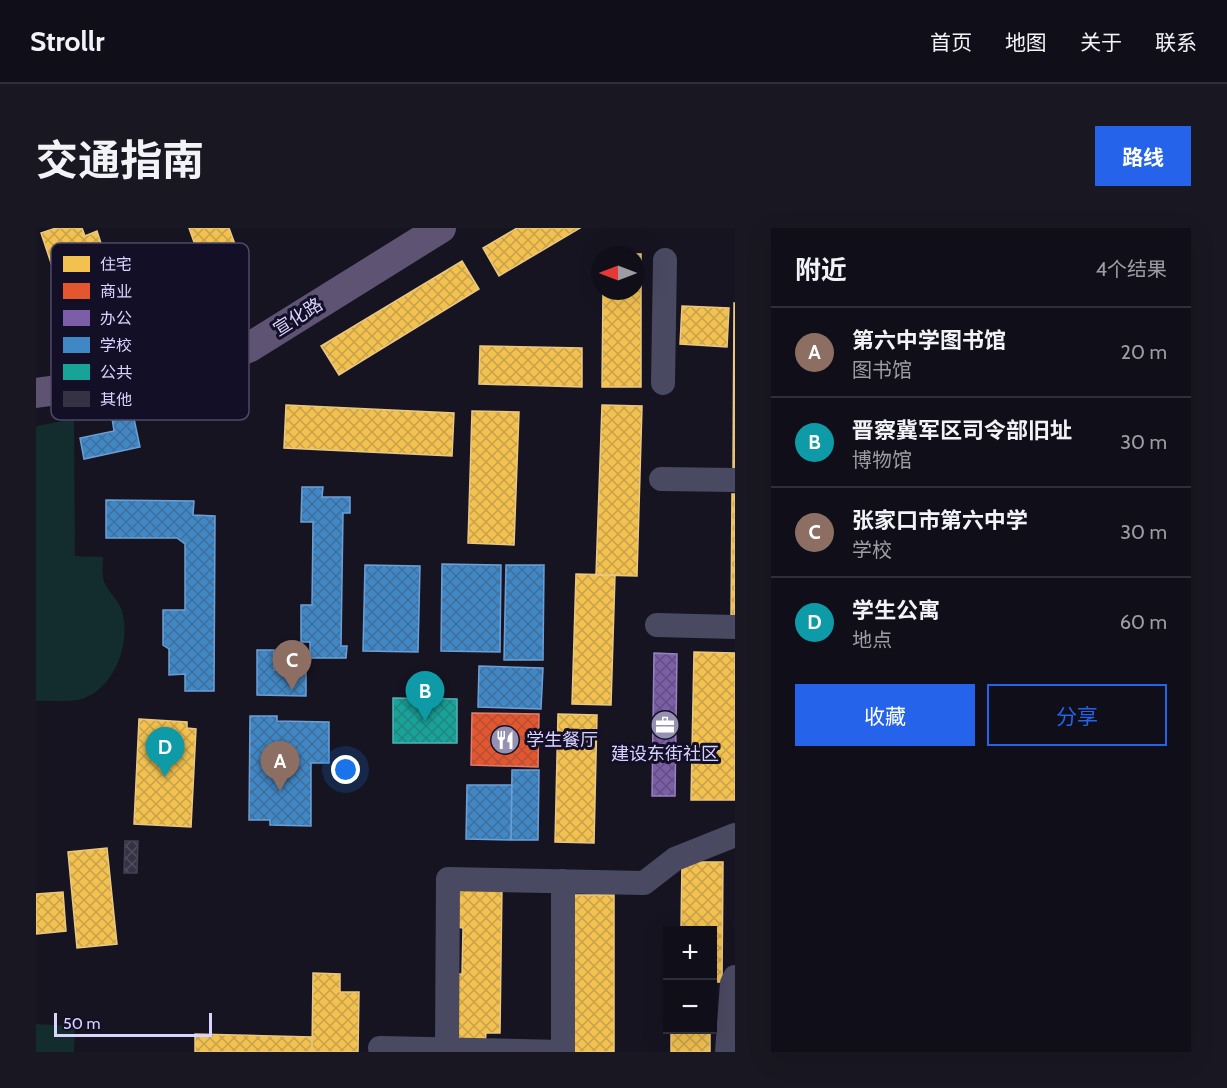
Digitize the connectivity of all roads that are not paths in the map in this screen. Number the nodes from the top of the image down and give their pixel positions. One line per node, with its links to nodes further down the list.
1 (413, 228): 4 (main road, 宣化路)
2 (441, 228): 5 (main road, 宣化路)
3 (665, 260): 8 (street)
4 (249, 332)
5 (249, 347)
6 (51, 379): 7 (main road, 宣化路)
7 (36, 382)
8 (663, 382)
9 (51, 391): 10 (main road, 宣化路)
10 (36, 393)
11 (661, 479): 12 (street)
12 (735, 480)
13 (657, 625): 14 (street)
14 (735, 627)
15 (735, 835): 16 (street)
16 (563, 881): 19 (street); 20 (street)
17 (735, 977): 21 (street)
18 (380, 1048): 19 (street)
19 (447, 1049): 20 (street)
20 (563, 1052)
21 (726, 1052)

